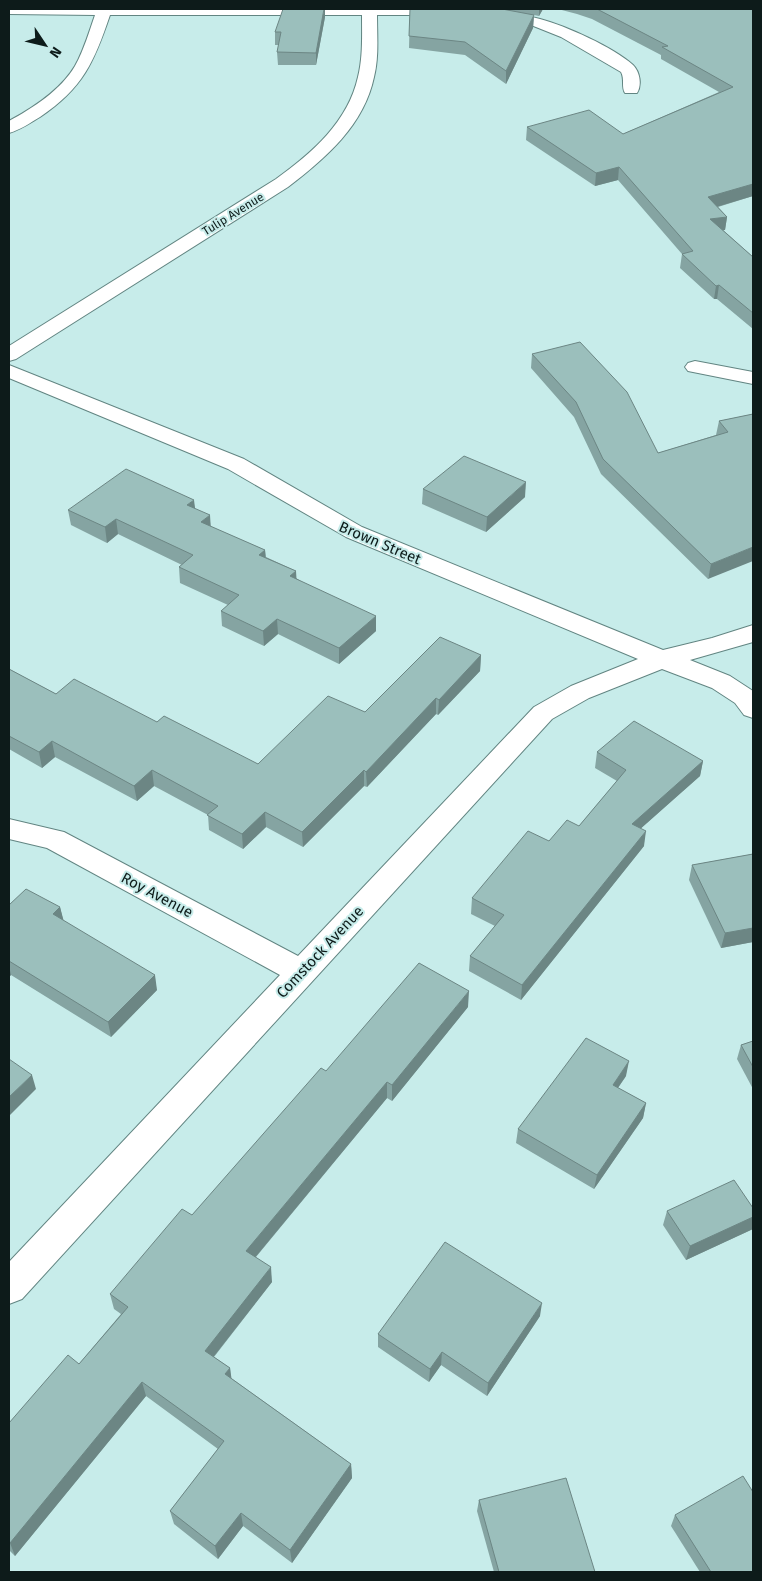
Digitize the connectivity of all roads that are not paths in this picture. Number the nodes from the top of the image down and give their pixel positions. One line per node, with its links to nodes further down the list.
1 (9, 10): 2 (street)
2 (104, 10): 3 (street); 7 (street)
3 (370, 10): 4 (street); 8 (street, Tulip Avenue)
4 (458, 11)
5 (481, 13): 6 (street)
6 (631, 90)
7 (9, 128)
8 (9, 355)
9 (695, 367): 11 (street)
10 (9, 371): 13 (street, Brown Street)
11 (753, 378)
12 (753, 633): 13 (street, Comstock Avenue)
13 (662, 659): 14 (street, Brown Street); 16 (street, Comstock Avenue)
14 (753, 709)
15 (9, 829): 16 (street, Roy Avenue)
16 (301, 972): 17 (street, Comstock Avenue)
17 (9, 1287)

